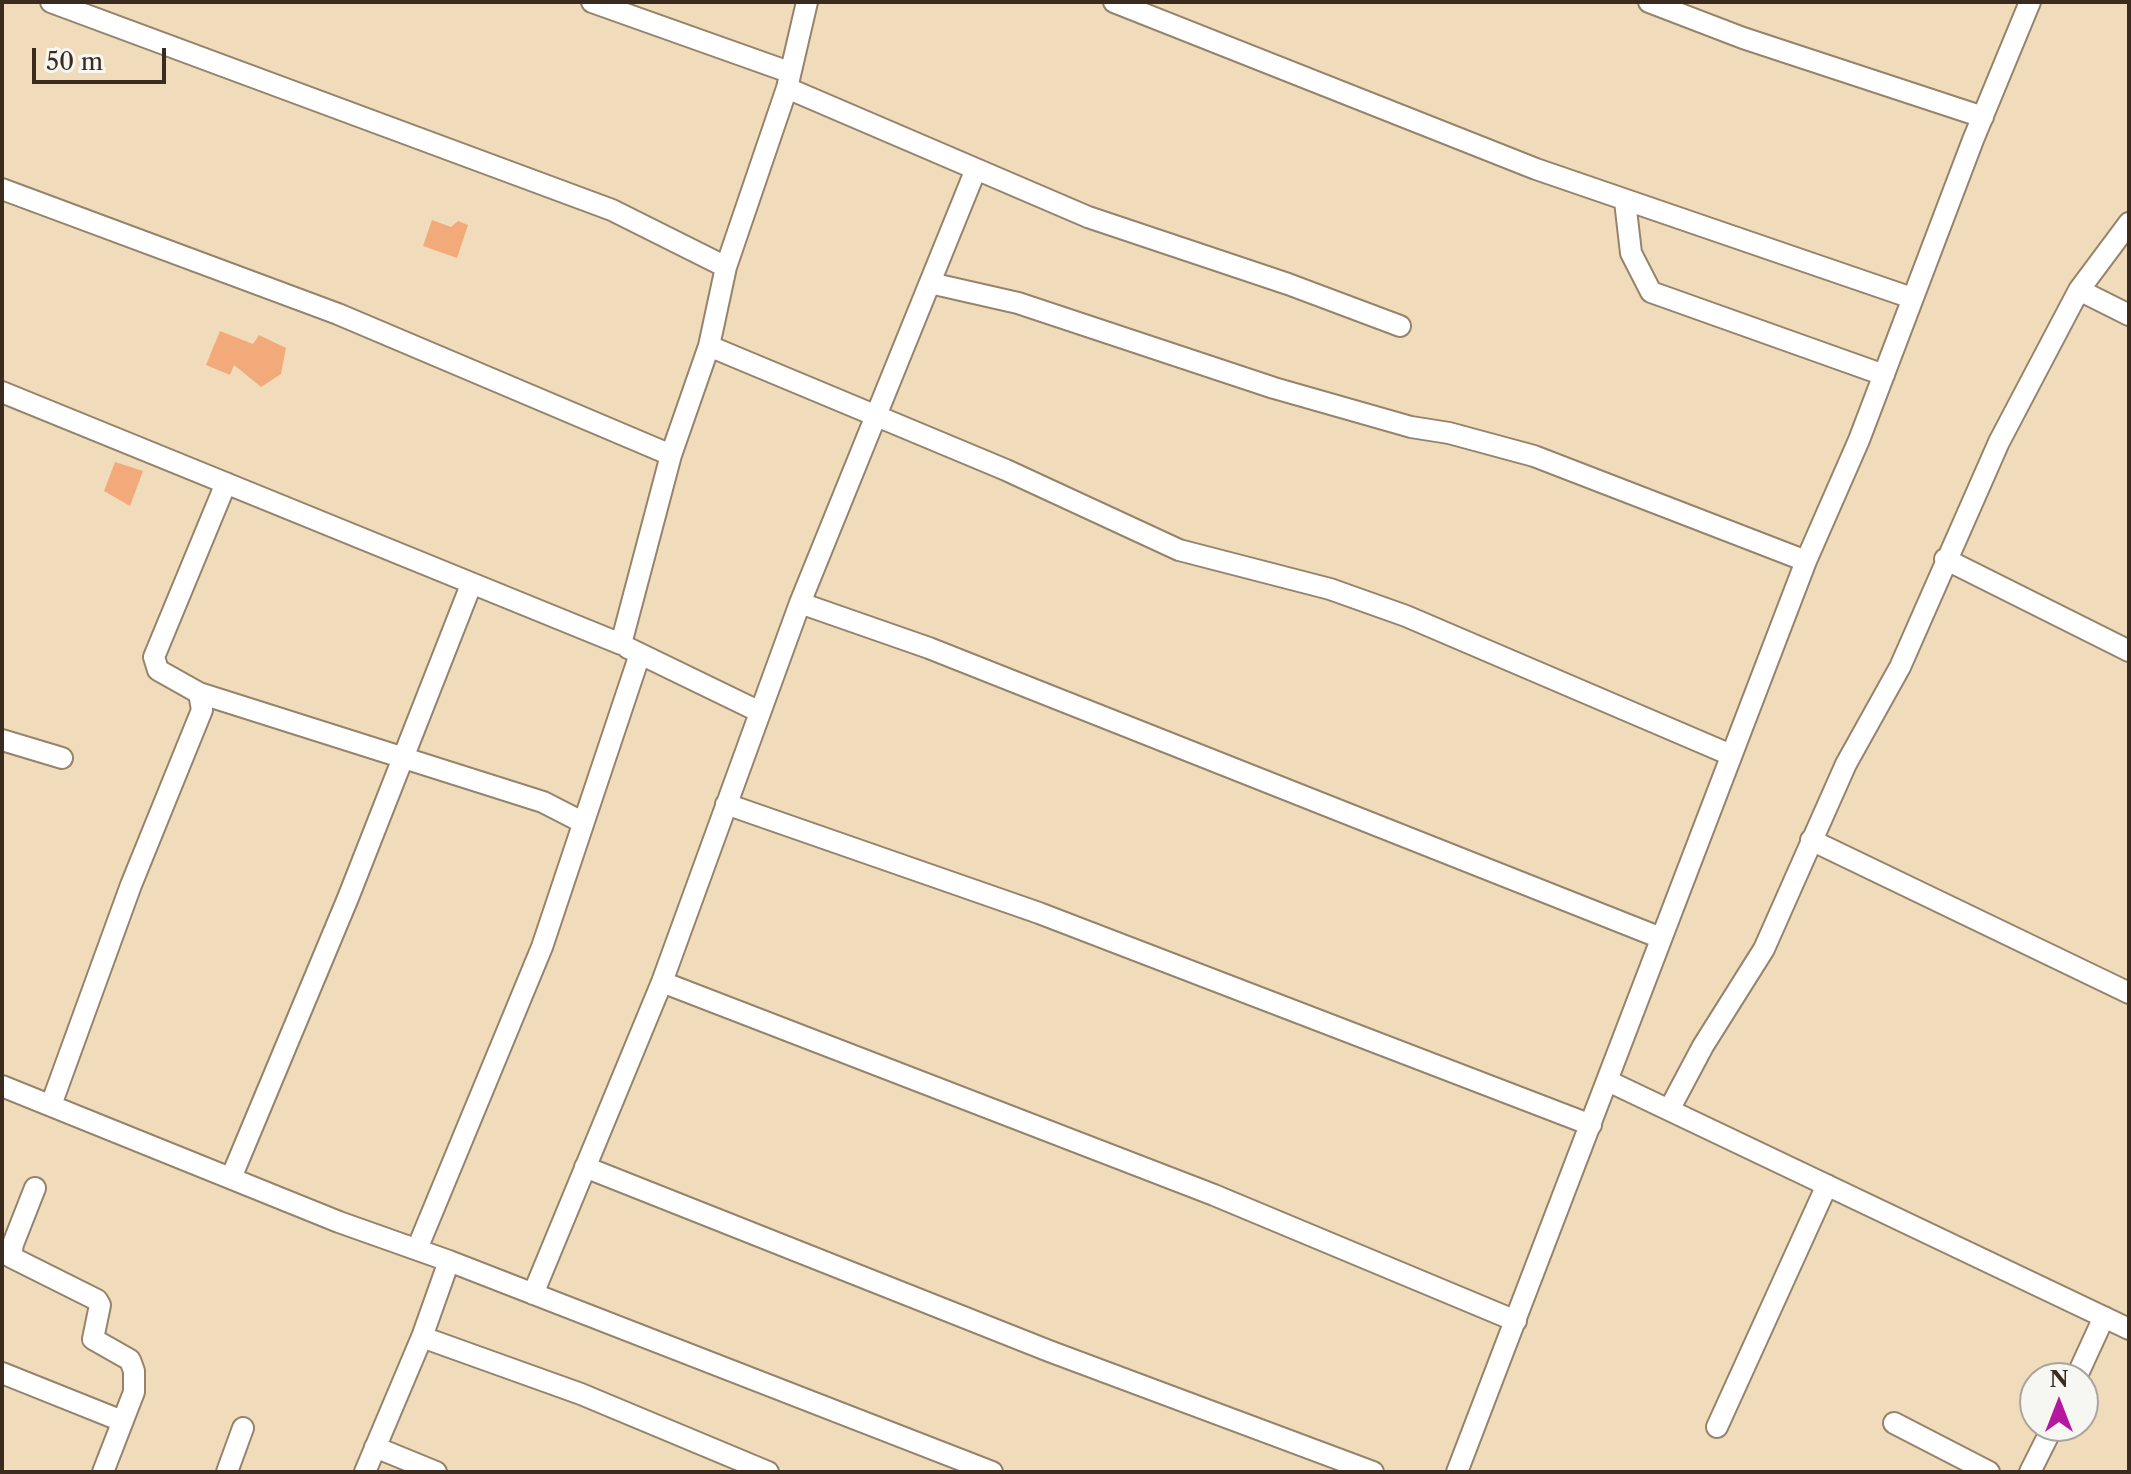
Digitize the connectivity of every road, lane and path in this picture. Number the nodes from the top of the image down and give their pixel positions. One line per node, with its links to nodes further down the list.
1 (51, 2): 13 (street)
2 (592, 2): 7 (street)
3 (807, 2): 7 (street)
4 (1114, 2): 11 (street)
5 (1649, 2): 8 (street)
6 (2030, 2): 8 (street)
7 (788, 80): 9 (street); 13 (street)
8 (1983, 117): 16 (street)
9 (976, 169): 14 (street); 18 (street)
10 (2, 189): 23 (street)
11 (1625, 201): 16 (street); 20 (street)
12 (2129, 223): 15 (street)
13 (726, 267): 19 (street)
14 (930, 283): 22 (street); 26 (street)
15 (2079, 290): 17 (street); 25 (street)
16 (1912, 298): 20 (street)
17 (2129, 315)
18 (1400, 326)
19 (709, 346): 22 (street); 23 (street)
20 (1884, 375): 26 (street)
21 (2, 392): 24 (street)
22 (876, 418): 28 (street); 35 (street)
23 (671, 455): 29 (street)
24 (226, 483): 27 (street); 32 (street)
25 (1945, 559): 30 (street); 40 (street)
26 (1806, 561): 35 (street)
27 (471, 585): 29 (street); 37 (street)
28 (800, 603): 33 (street); 41 (street)
29 (621, 644): 31 (street)
30 (2129, 651)
31 (640, 654): 33 (street); 39 (street)
32 (199, 693): 37 (street); 46 (street)
33 (760, 712): 38 (street)
34 (2, 740): 36 (street)
35 (1731, 755): 41 (street)
36 (62, 758)
37 (401, 760): 39 (street); 50 (street)
38 (726, 804): 42 (street); 48 (street)
39 (582, 822): 54 (street)
40 (1811, 840): 43 (street); 47 (street)
41 (1661, 938): 44 (street)
42 (662, 982): 49 (street); 58 (street)
43 (2129, 993)
44 (1608, 1081): 47 (street); 48 (street)
45 (2, 1086): 46 (street)
46 (51, 1105): 50 (street)
47 (1669, 1110): 51 (street)
48 (1591, 1125): 58 (street)
49 (585, 1167): 56 (street); 75 (street)
50 (231, 1178): 54 (street)
51 (1827, 1185): 57 (street); 65 (street)
52 (35, 1188): 53 (street)
53 (9, 1239): 63 (street)
54 (417, 1249): 55 (street)
55 (449, 1261): 56 (street); 60 (street)
56 (533, 1294): 74 (street)
57 (2104, 1317): 59 (street); 61 (street)
58 (1516, 1321): 76 (street)
59 (2129, 1329)
60 (422, 1337): 68 (street); 73 (street)
61 (2083, 1362)
62 (2, 1373): 63 (street)
63 (122, 1421): 69 (street)
64 (1894, 1423): 77 (street)
65 (1717, 1427)
66 (243, 1428): 70 (street)
67 (2045, 1442): 78 (street)
68 (375, 1447): 71 (street); 72 (street)
69 (103, 1472)
70 (227, 1472)
71 (365, 1472)
72 (436, 1472)
73 (768, 1472)
74 (992, 1472)
75 (1373, 1472)
76 (1457, 1472)
77 (1989, 1472)
78 (2030, 1472)

